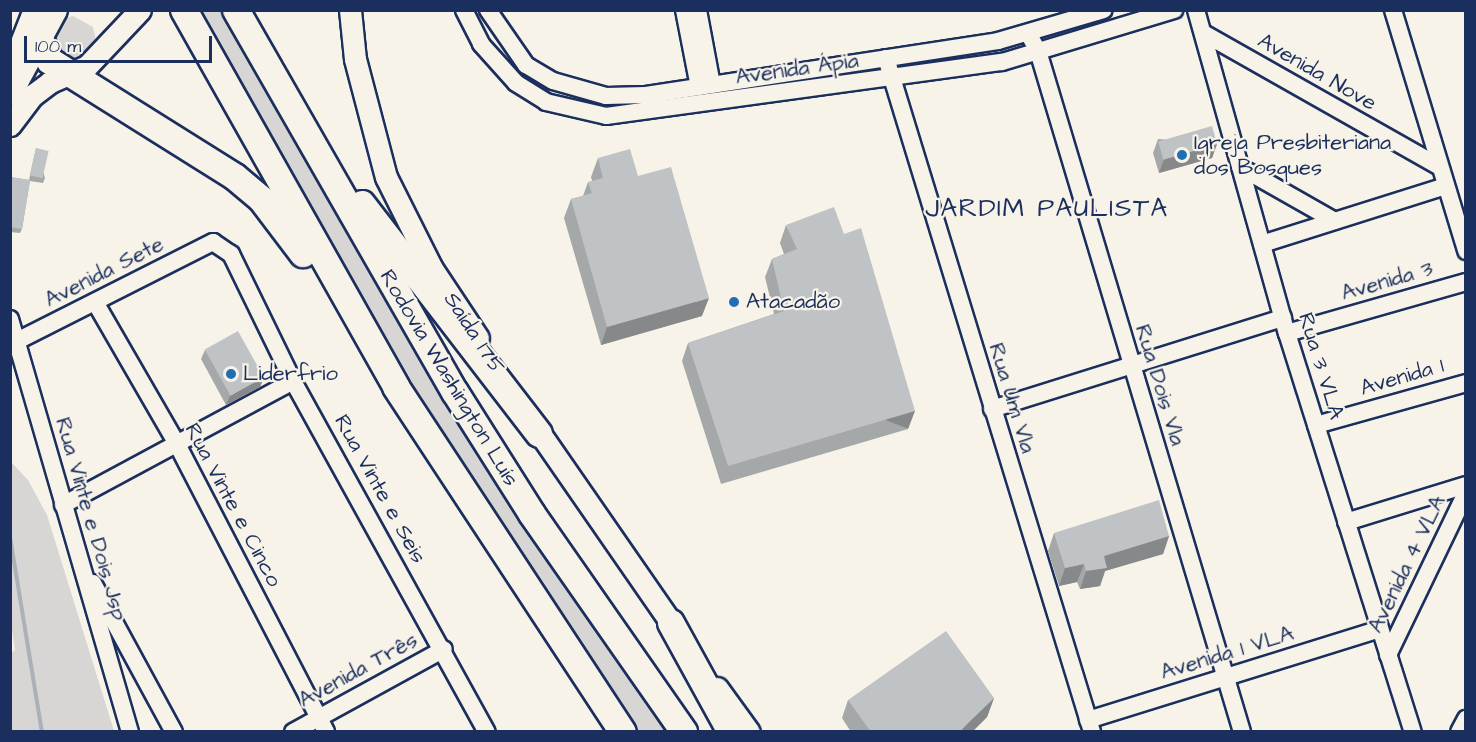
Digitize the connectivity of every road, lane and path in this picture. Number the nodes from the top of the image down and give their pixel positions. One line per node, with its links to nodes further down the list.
1 (37, 10): 22 (highway)
2 (56, 10): 17 (main road)
3 (140, 10): 20 (main road)
4 (236, 10): 24 (highway, Rodovia Washington Luís)
5 (350, 10): 45 (main road, Saída 175)
6 (464, 10): 21 (street, Avenida Ápia)
7 (488, 10): 23 (street, Avenida Ápia)
8 (684, 10): 23 (street)
9 (698, 10): 23 (street)
10 (1104, 10): 15 (street, Avenida Ápia)
11 (1174, 10): 18 (street, Avenida Ápia)
12 (1196, 10): 16 (street, Rua 3 VLA)
13 (1394, 10): 27 (street)
14 (185, 13): 42 (highway, Rodovia Washington Luís)
15 (1028, 33): 18 (street, Rua Dois Vla); 19 (street, Avenida Ápia)
16 (1205, 34): 27 (street, Avenida Nove); 28 (street, Rua 3 VLA)
17 (40, 39): 20 (highway); 25 (main road)
18 (1038, 51): 21 (street, Avenida Ápia); 39 (street, Rua Dois Vla)
19 (886, 58): 21 (street, Rua Um Vla); 23 (street, Avenida Ápia)
20 (72, 74): 25 (main road); 42 (highway)
21 (891, 78): 43 (street, Rua Um Vla)
22 (10, 79)
23 (705, 86)
24 (290, 108): 45 (highway); 65 (highway, Rodovia Washington Luís)
25 (14, 110): 26 (street)
26 (10, 137)
27 (1438, 166): 29 (street)
28 (1240, 167): 30 (street); 32 (street, Rua 3 VLA)
29 (1446, 186): 30 (street); 33 (street)
30 (1335, 221): 32 (street)
31 (213, 242): 35 (street, Avenida Sete); 40 (street, Rua Vinte e Seis)
32 (1262, 244): 37 (street, Rua 3 VLA)
33 (1466, 251)
34 (1466, 282): 37 (street, Avenida 3)
35 (95, 302): 38 (street, Avenida Sete); 46 (street, Rua Vinte e Cinco)
36 (10, 319): 38 (street, Rua Vinte e Dois Jsp)
37 (1285, 326): 39 (street, Avenida 3); 44 (street, Rua 3 VLA)
38 (13, 341): 49 (street, Rua Vinte e Dois Jsp)
39 (1129, 364): 43 (street, Avenida 3); 56 (street, Rua Dois Vla)
40 (293, 381): 46 (street); 54 (street, Rua Vinte e Seis)
41 (1466, 383): 44 (street, Avenida 1)
42 (396, 387): 64 (highway, Rodovia Washington Luís)
43 (992, 409): 59 (street, Rua Um Vla)
44 (1316, 425): 50 (street, Rua 3 VLA)
45 (539, 434): 52 (main road, Saída 175)
46 (178, 446): 49 (street); 58 (street, Rua Vinte e Cinco)
47 (1466, 485): 50 (street)
48 (1466, 493): 55 (street, Avenida 4 VLA)
49 (63, 505): 51 (street, Rua Vinte e Dois Jsp)
50 (1346, 522): 53 (street, Rua 3 VLA)
51 (78, 556): 60 (street, Rua Vinte e Dois Jsp); 61 (street)
52 (671, 622): 66 (highway); 67 (main road, Saída 175)
53 (1380, 629): 55 (street, Rua 3 VLA); 56 (street, Avenida 1 VLA)
54 (444, 649): 58 (street, Avenida Três); 63 (street, Rua Vinte e Seis)
55 (1388, 655): 69 (street, Rua 3 VLA)
56 (1226, 677): 59 (street, Avenida 1 VLA); 68 (street, Rua Dois Vla)
57 (1466, 719): 70 (street)
58 (322, 725): 62 (street, Avenida Três)
59 (1090, 726)
60 (130, 732)
61 (174, 732)
62 (293, 732)
63 (487, 732)
64 (623, 732)
65 (684, 732)
66 (731, 732)
67 (749, 732)
68 (1242, 732)
69 (1413, 732)
70 (1458, 732)

